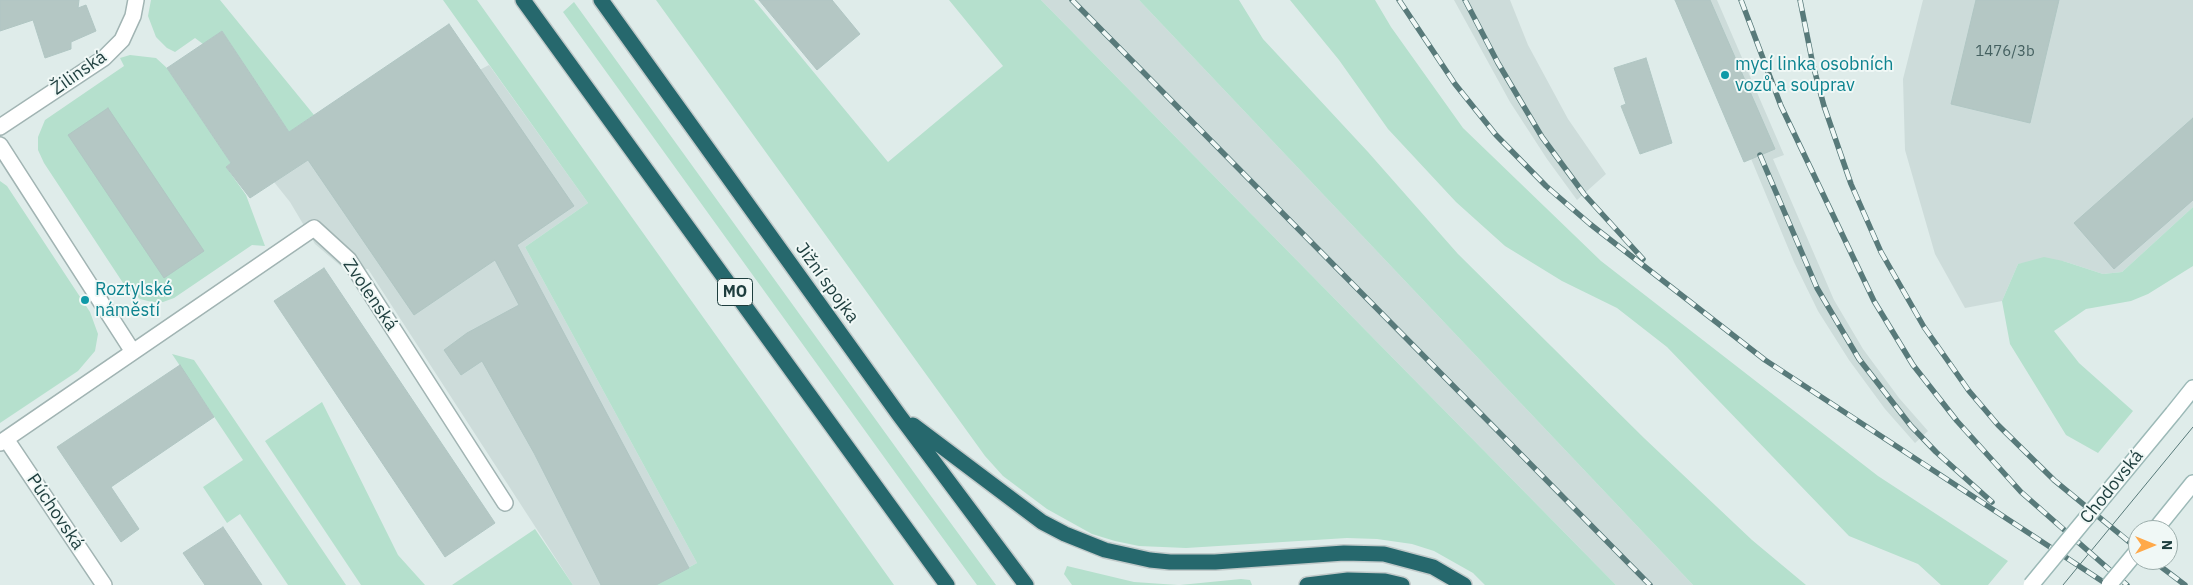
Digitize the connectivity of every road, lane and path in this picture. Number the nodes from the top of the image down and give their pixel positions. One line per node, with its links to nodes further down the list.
1 (136, 0): 4 (street, Žilinská)
2 (523, 0): 15 (highway, MO)
3 (601, 0): 8 (highway, Jižní spojka)
4 (0, 127)
5 (0, 145): 6 (street)
6 (133, 352): 9 (street); 11 (street, Zvolenská)
7 (2193, 388): 20 (street, Chodovská, bridge)
8 (899, 415): 16 (highway, Jižní spojka); 19 (highway)
9 (3, 441): 14 (street, Púchovská)
10 (2193, 483): 12 (street)
11 (505, 503)
12 (2163, 520)
13 (2128, 562): 21 (street, bridge)
14 (104, 585)
15 (947, 585)
16 (1026, 585)
17 (1306, 585): 18 (highway)
18 (1402, 585)
19 (1464, 585)
20 (2031, 585)
21 (2109, 585)

